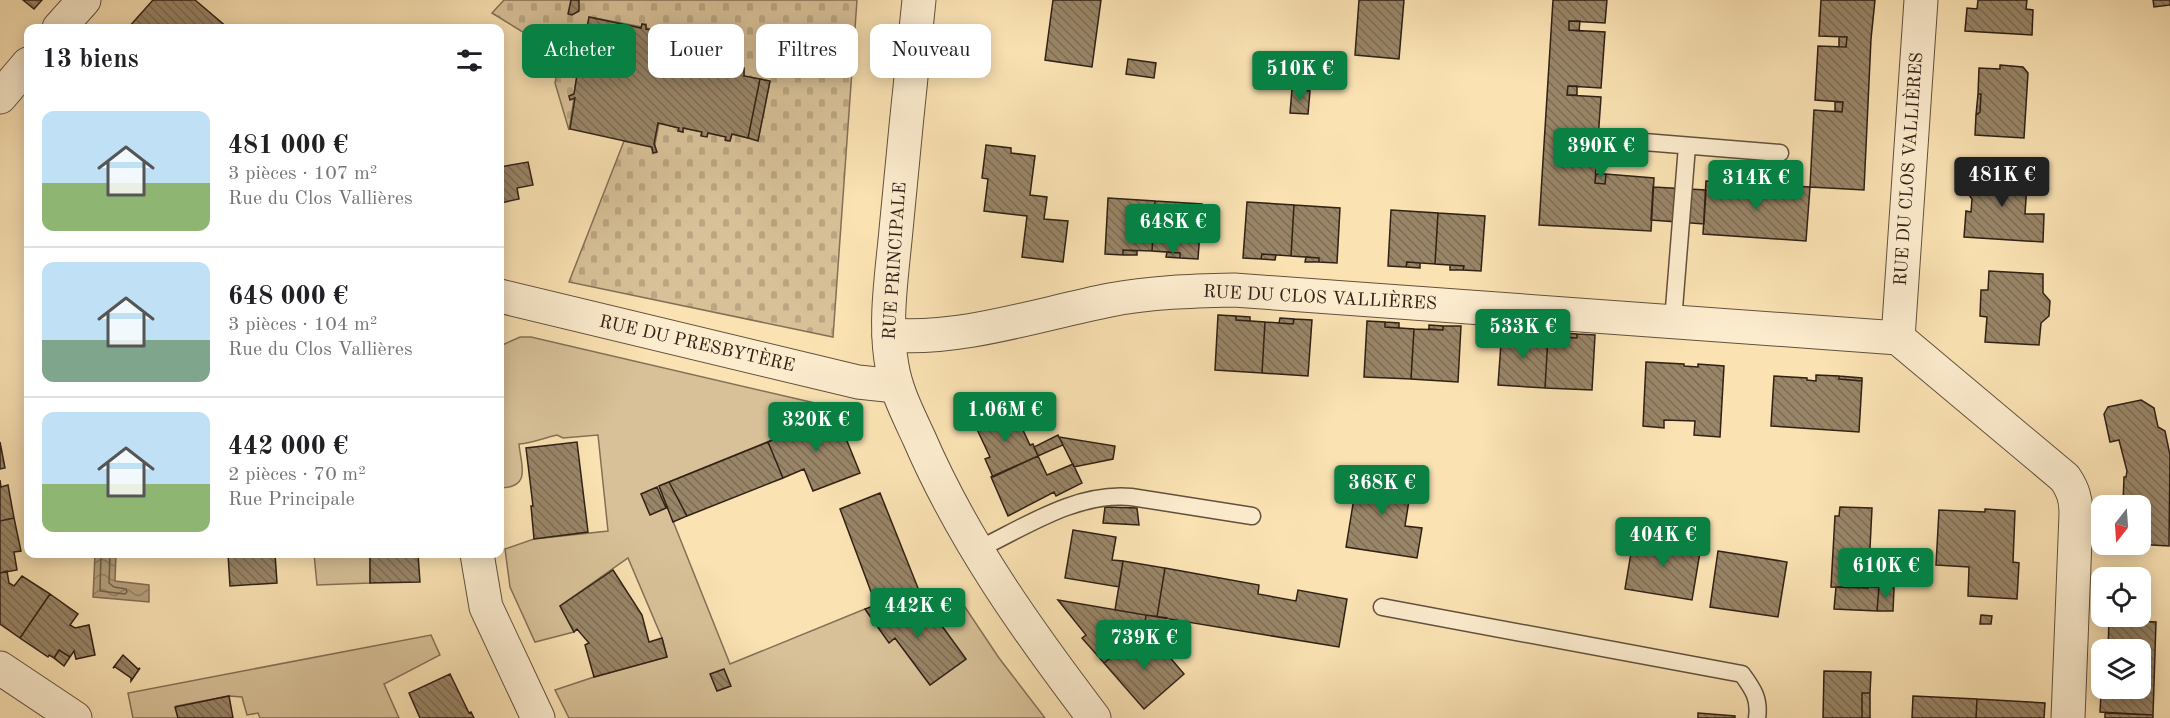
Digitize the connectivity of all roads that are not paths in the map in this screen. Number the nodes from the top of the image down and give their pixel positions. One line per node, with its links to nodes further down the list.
1 (84, 0): 4 (street)
2 (919, 0): 12 (street, RUE PRINCIPALE)
3 (1921, 0): 13 (street, RUE DU CLOS VALLIÈRES)
4 (63, 24)
5 (24, 69): 6 (street)
6 (0, 97)
7 (1644, 142): 8 (lane)
8 (1687, 146): 9 (lane); 11 (lane)
9 (1780, 153)
10 (504, 297): 14 (street, RUE DU PRESBYTÈRE)
11 (1673, 321): 12 (street, RUE DU CLOS VALLIÈRES); 13 (street, RUE DU CLOS VALLIÈRES)
12 (889, 335): 14 (street, RUE PRINCIPALE)
13 (1898, 338): 24 (street)
14 (896, 386): 16 (street, RUE PRINCIPALE)
15 (1252, 516): 16 (lane)
16 (977, 550): 22 (street, RUE PRINCIPALE)
17 (478, 558): 21 (street)
18 (1382, 607): 23 (lane)
19 (0, 668): 20 (street)
20 (75, 718)
21 (538, 718)
22 (1094, 718)
23 (1757, 718)
24 (2068, 718)

